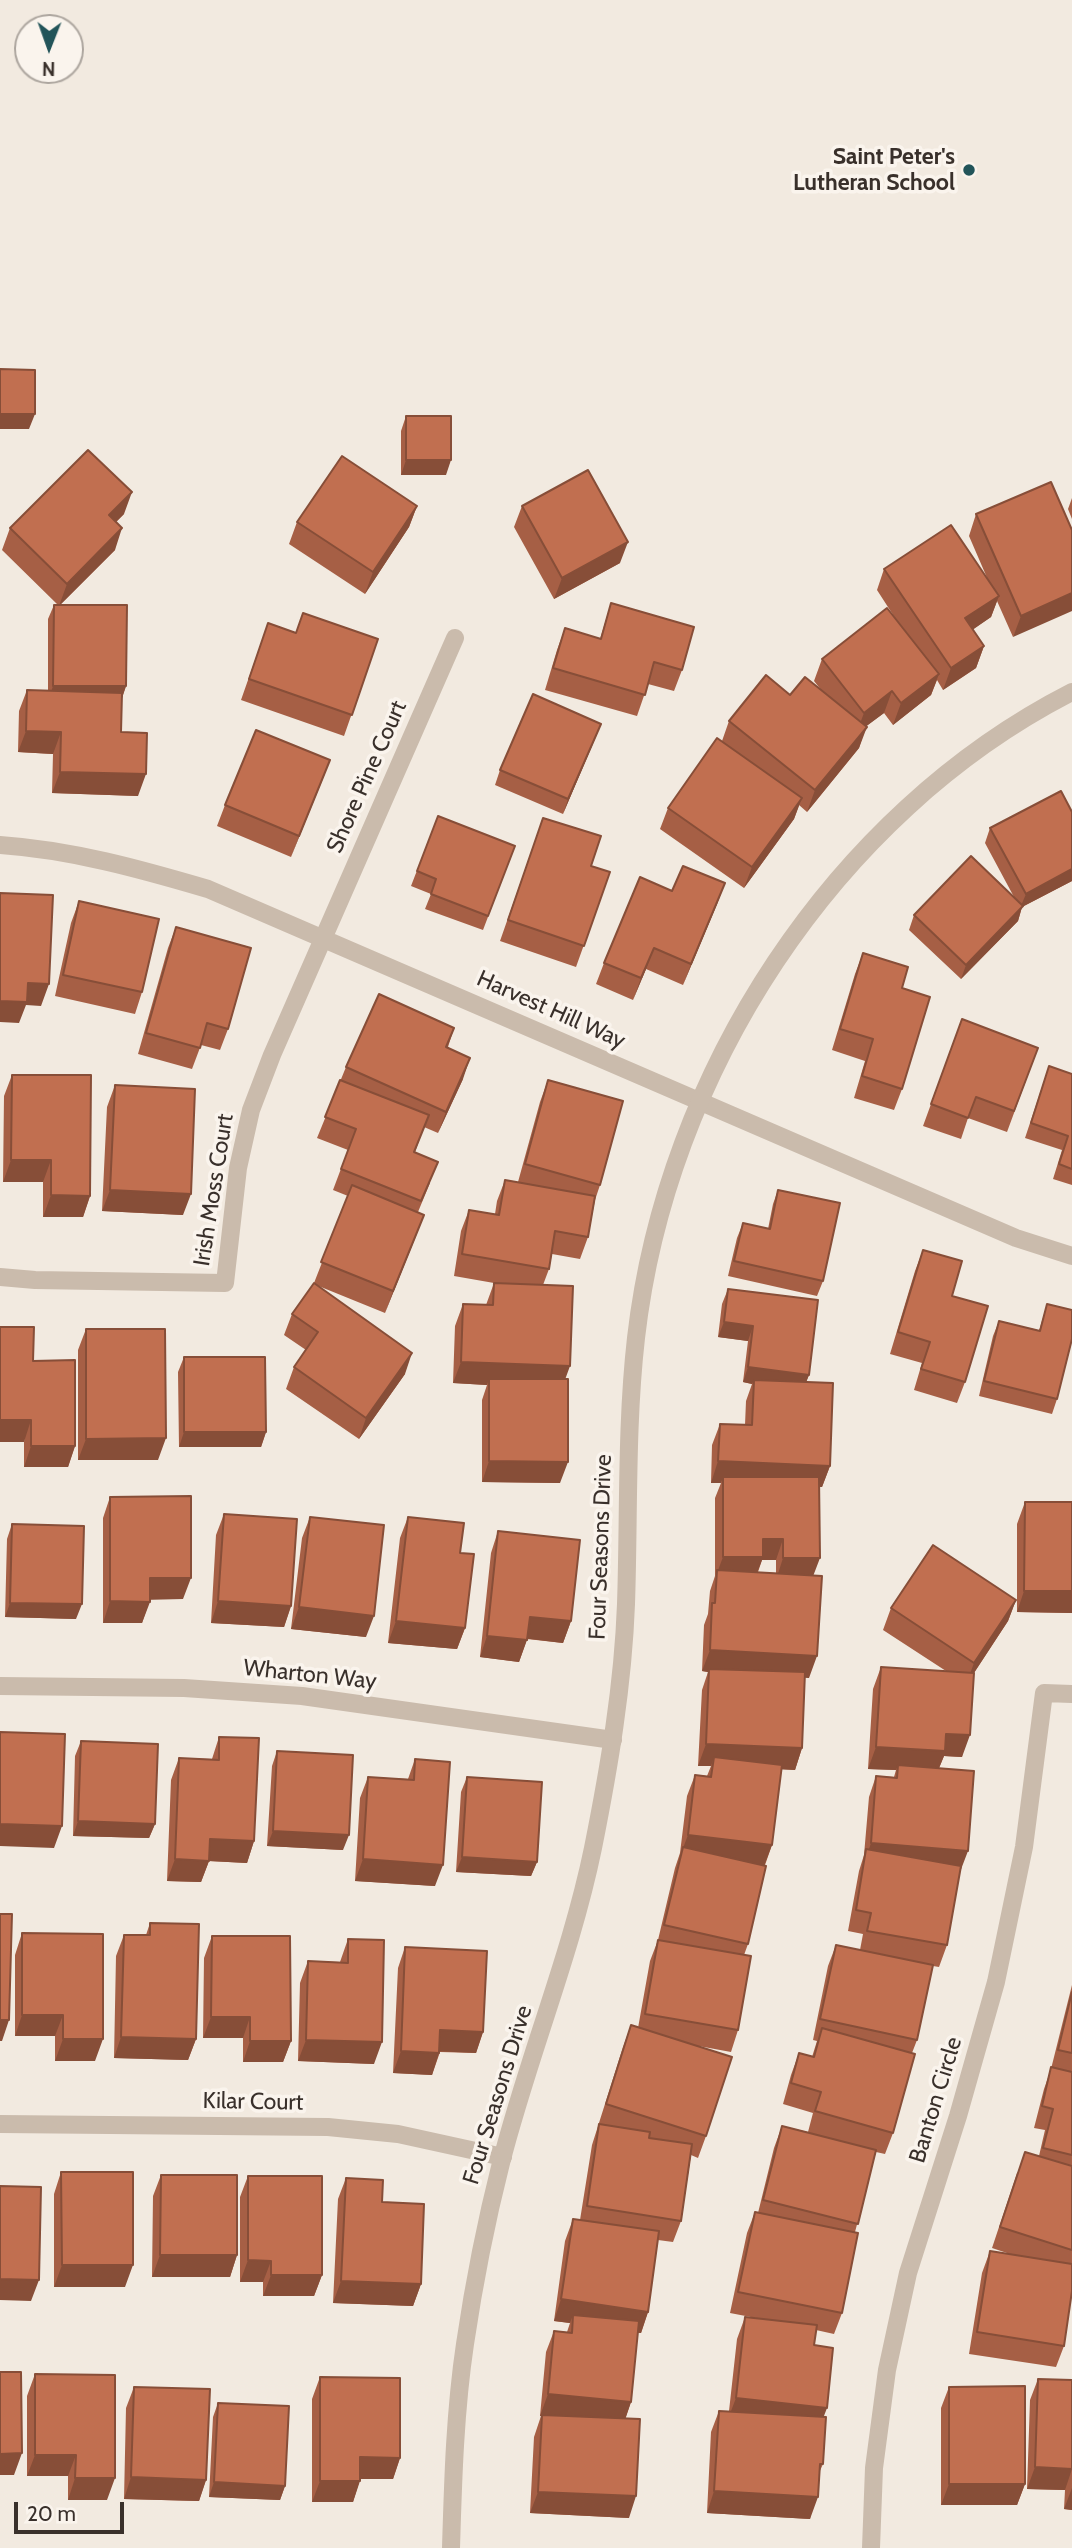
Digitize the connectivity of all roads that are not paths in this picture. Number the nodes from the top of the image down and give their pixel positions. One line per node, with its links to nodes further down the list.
1 (455, 638): 4 (street, Shore Pine Court)
2 (1072, 692): 5 (street, Four Seasons Drive)
3 (0, 845): 4 (street, Harvest Hill Way)
4 (324, 937): 5 (street, Harvest Hill Way); 7 (street, Irish Moss Court)
5 (699, 1101): 6 (street, Harvest Hill Way); 10 (street, Four Seasons Drive)
6 (1072, 1256)
7 (0, 1277)
8 (0, 1686): 10 (street, Wharton Way)
9 (1072, 1694): 14 (street, Banton Circle)
10 (613, 1740): 12 (street, Four Seasons Drive)
11 (0, 2124): 12 (street, Kilar Court)
12 (503, 2157): 13 (street, Four Seasons Drive)
13 (451, 2548)
14 (871, 2548)

